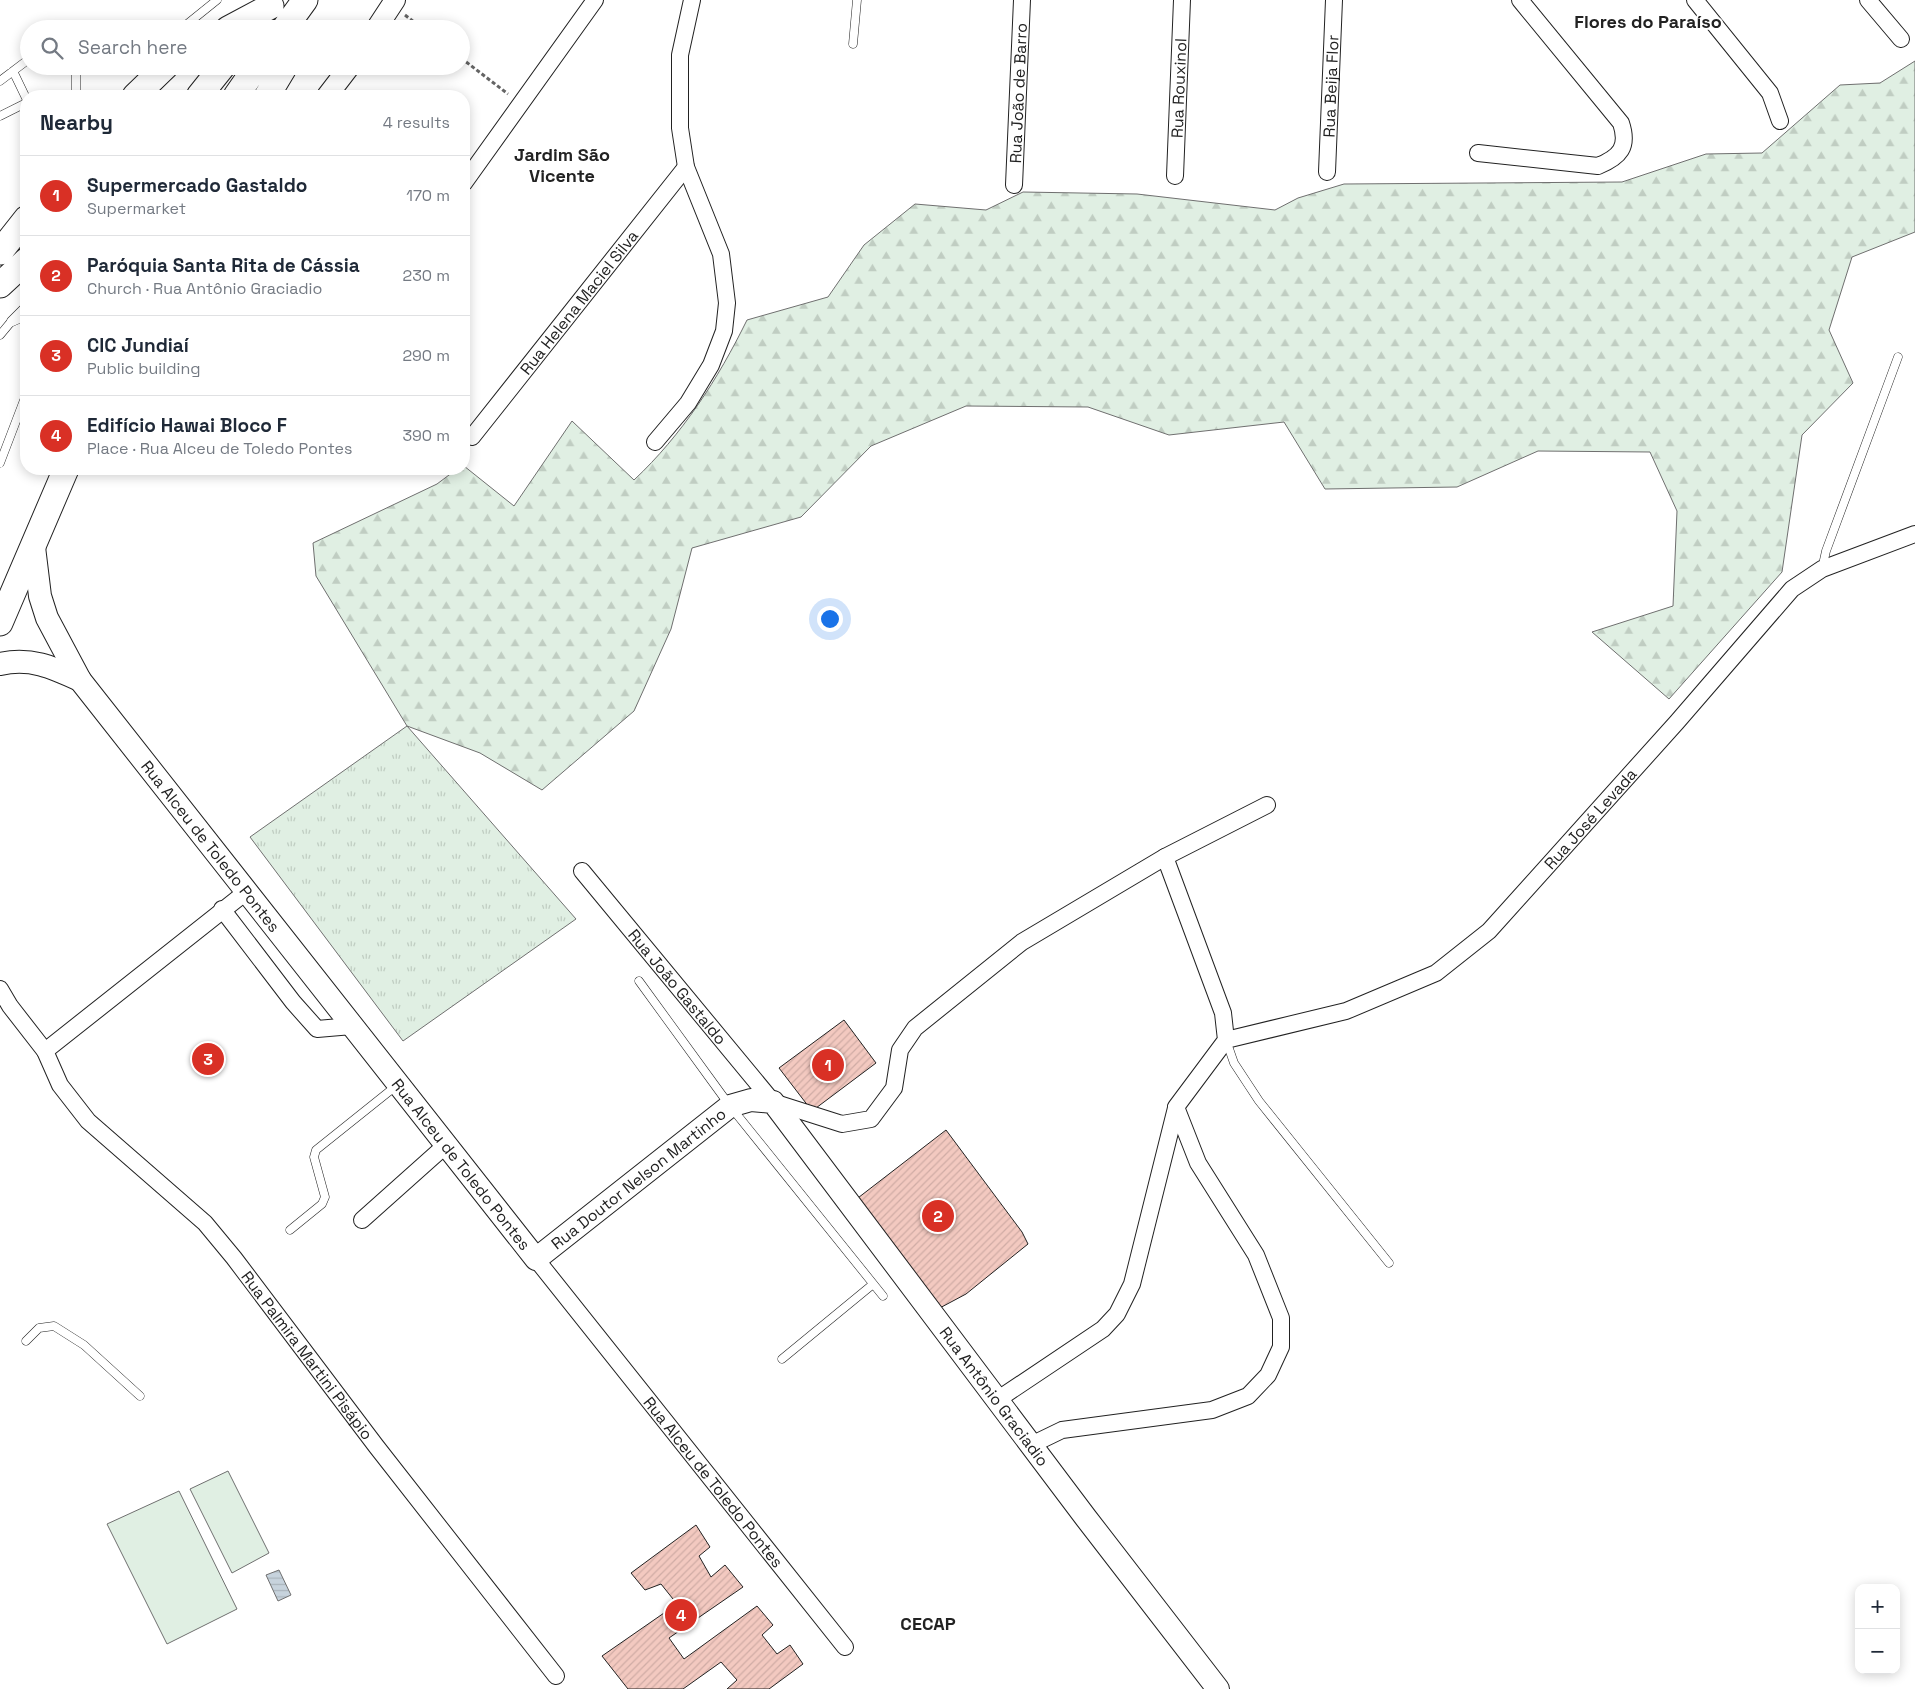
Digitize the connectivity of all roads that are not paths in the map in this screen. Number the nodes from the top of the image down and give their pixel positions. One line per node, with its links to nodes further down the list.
1 (217, 0): 15 (lane)
2 (305, 0): 18 (main road)
3 (315, 0): 19 (main road)
4 (395, 0): 20 (street)
5 (595, 0): 45 (street)
6 (692, 0): 43 (street)
7 (857, 0): 22 (lane)
8 (1022, 0): 47 (street, Rua João de Barro)
9 (1182, 0): 46 (street, Rua Rouxinol)
10 (1334, 0): 44 (street, Rua Beija Flor)
11 (1520, 0): 42 (street)
12 (1695, 0): 41 (street)
13 (1868, 0): 21 (street)
14 (273, 3): 16 (main road); 17 (main road)
15 (192, 20)
16 (244, 20)
17 (260, 20)
18 (291, 20)
19 (309, 20)
20 (382, 20)
21 (1901, 40)
22 (853, 44)
23 (20, 66): 24 (lane)
24 (13, 71): 31 (lane); 32 (lane)
25 (75, 75): 33 (lane)
26 (157, 75): 34 (main road)
27 (216, 75): 35 (main road)
28 (251, 75): 36 (main road)
29 (280, 75): 37 (main road)
30 (343, 75): 38 (street)
31 (0, 81)
32 (22, 90)
33 (76, 90)
34 (141, 90)
35 (204, 90)
36 (240, 90)
37 (271, 90)
38 (332, 90)
39 (20, 106): 40 (lane)
40 (0, 116)
41 (1780, 121)
42 (1478, 153)
43 (686, 167): 58 (street, Rua Helena Maciel Silva); 59 (street)
44 (1327, 172)
45 (470, 175)
46 (1175, 176)
47 (1014, 186)
48 (20, 227): 49 (main road)
49 (0, 252)
50 (20, 267): 51 (main road)
51 (0, 285)
52 (20, 312): 54 (lane)
53 (20, 319): 54 (lane)
54 (10, 323): 55 (lane)
55 (0, 335)
56 (1898, 357): 64 (lane)
57 (20, 411): 60 (lane)
58 (472, 437)
59 (655, 442)
60 (0, 463)
61 (64, 475): 63 (main road)
62 (1915, 534): 64 (street, Rua José Levada)
63 (34, 547): 65 (main road); 67 (main road, Rua Alceu de Toledo Pontes)
64 (1822, 569): 76 (street, Rua José Levada)
65 (0, 623)
66 (0, 664): 67 (main road, Rua Alceu de Toledo Pontes)
67 (80, 680): 71 (main road, Rua Alceu de Toledo Pontes)
68 (1267, 805): 69 (street)
69 (1165, 857): 76 (street); 79 (street)
70 (582, 871): 79 (street, Rua João Gastaldo)
71 (246, 892): 72 (street); 75 (main road, Rua Alceu de Toledo Pontes)
72 (222, 909): 75 (street); 77 (street)
73 (638, 982): 80 (lane)
74 (0, 989): 77 (street, Rua Palmira Martini Pisápio)
75 (352, 1026): 78 (main road, Rua Alceu de Toledo Pontes)
76 (1226, 1040): 81 (street); 86 (lane)
77 (45, 1051): 95 (street, Rua Palmira Martini Pisápio)
78 (398, 1084): 82 (main road, Rua Alceu de Toledo Pontes); 84 (lane)
79 (773, 1102): 80 (main road, Rua Doutor Nelson Martinho); 92 (main road, Rua Antônio Graciadio)
80 (730, 1106): 85 (main road, Rua Doutor Nelson Martinho); 87 (lane)
81 (1176, 1108): 92 (street); 93 (street)
82 (446, 1145): 83 (street); 85 (main road, Rua Alceu de Toledo Pontes)
83 (362, 1220)
84 (290, 1230)
85 (536, 1259): 94 (street, Rua Alceu de Toledo Pontes)
86 (1389, 1263)
87 (872, 1285): 88 (lane); 90 (lane)
88 (883, 1296)
89 (26, 1340): 91 (lane)
90 (782, 1359)
91 (140, 1396)
92 (997, 1400): 93 (main road, Rua Antônio Graciadio)
93 (1031, 1445): 96 (main road, Rua Antônio Graciadio)
94 (845, 1647)
95 (556, 1676)
96 (1218, 1689)

